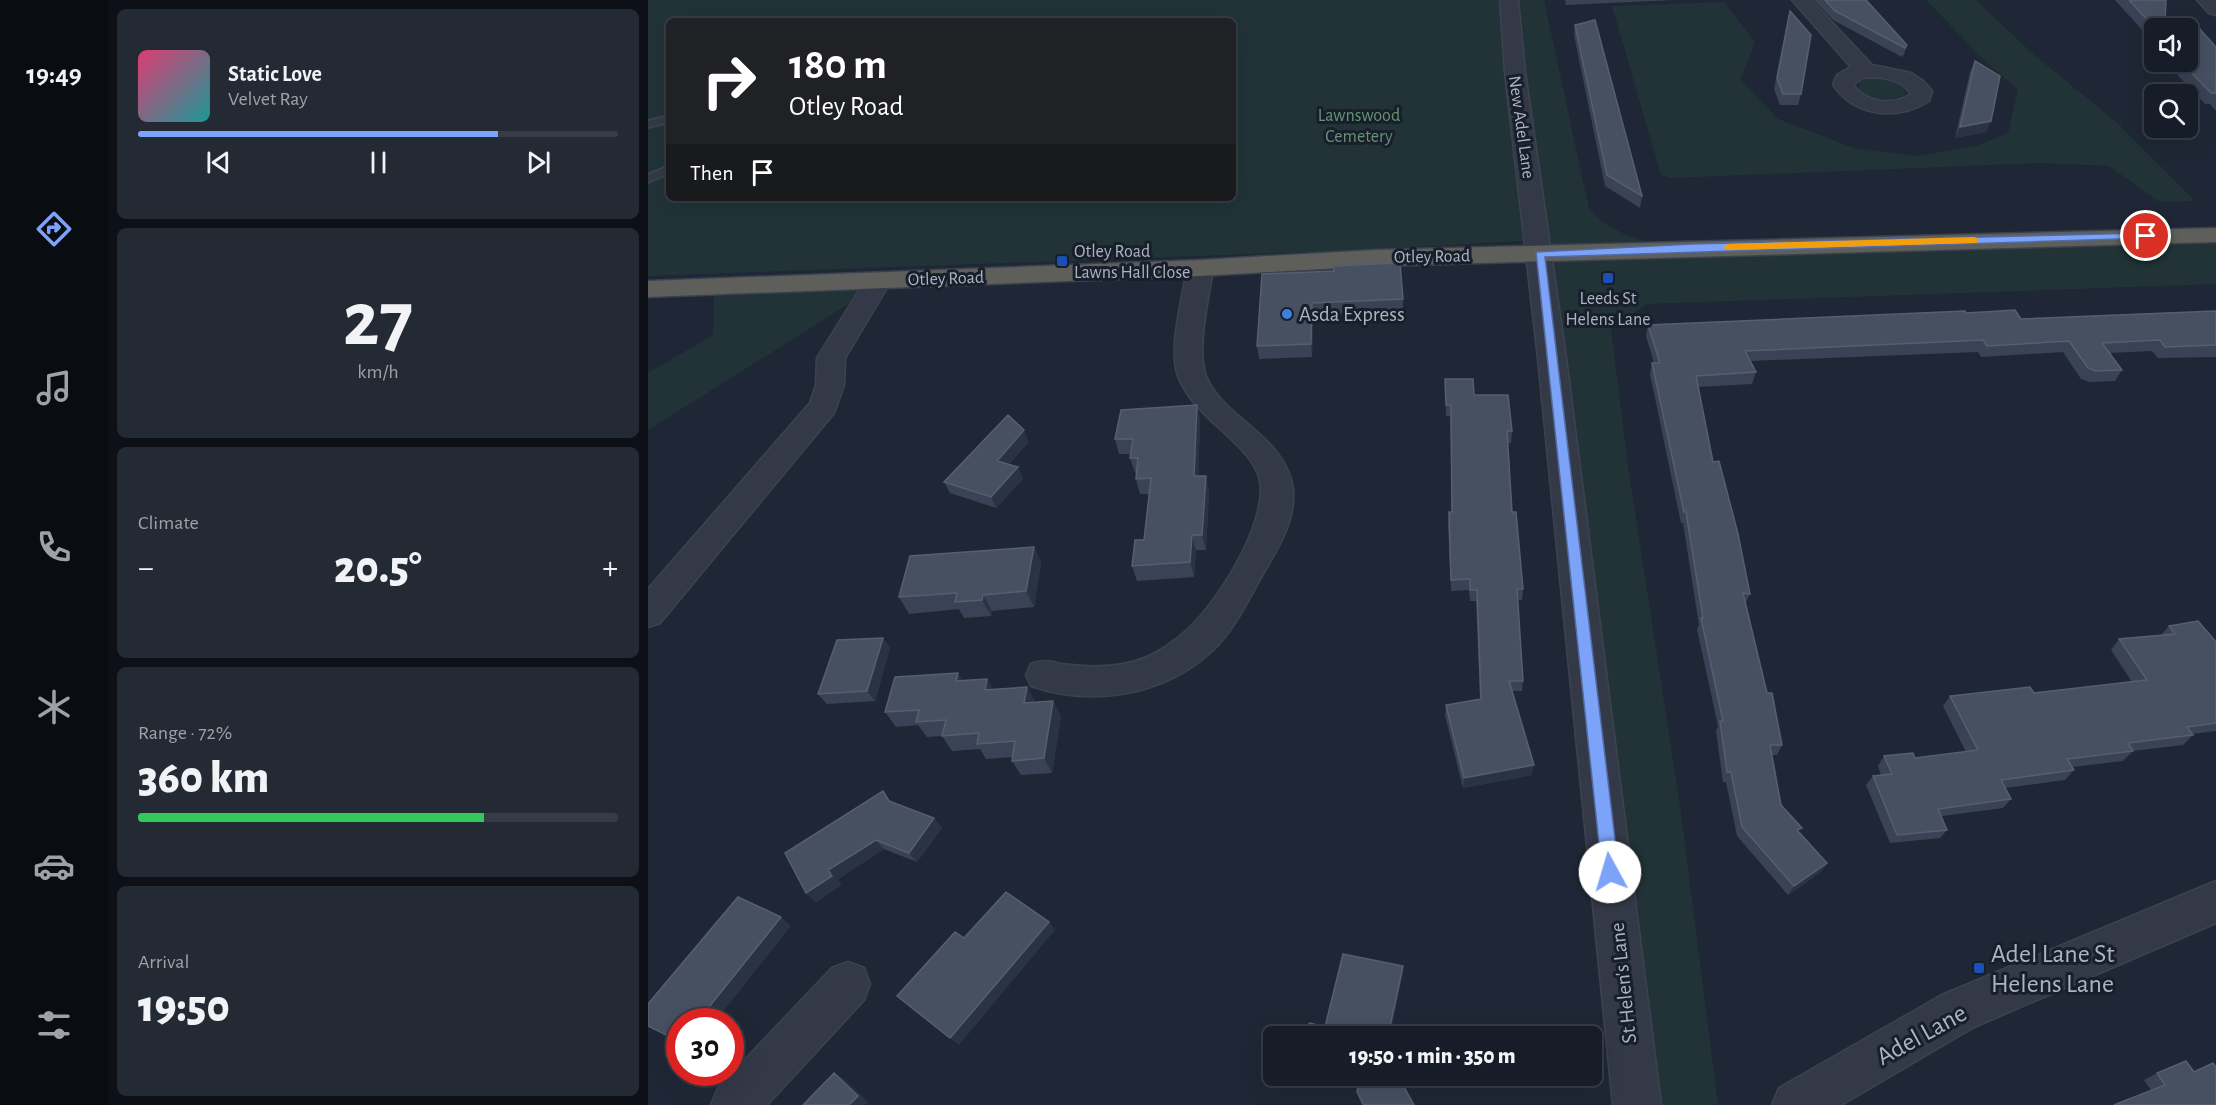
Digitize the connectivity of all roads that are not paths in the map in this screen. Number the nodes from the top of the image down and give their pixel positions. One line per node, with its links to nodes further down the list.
1 (1509, 0): 11 (street, New Adel Lane)
2 (1801, 0): 5 (street)
3 (2205, 0): 4 (street)
4 (2216, 9)
5 (1866, 71)
6 (666, 120): 7 (lane)
7 (648, 124)
8 (666, 170): 9 (lane)
9 (648, 179)
10 (2216, 235): 11 (highway, Otley Road)
11 (1539, 254): 12 (highway, Otley Road); 20 (street, St Helen's Lane)
12 (1200, 268): 13 (highway, Otley Road); 16 (street)
13 (878, 281): 14 (highway, Otley Road); 15 (street)
14 (648, 289)
15 (648, 613)
16 (1044, 675)
17 (2216, 902): 21 (street, Adel Lane)
18 (848, 984): 19 (street)
19 (735, 1105)
20 (1637, 1105)
21 (1796, 1105)

